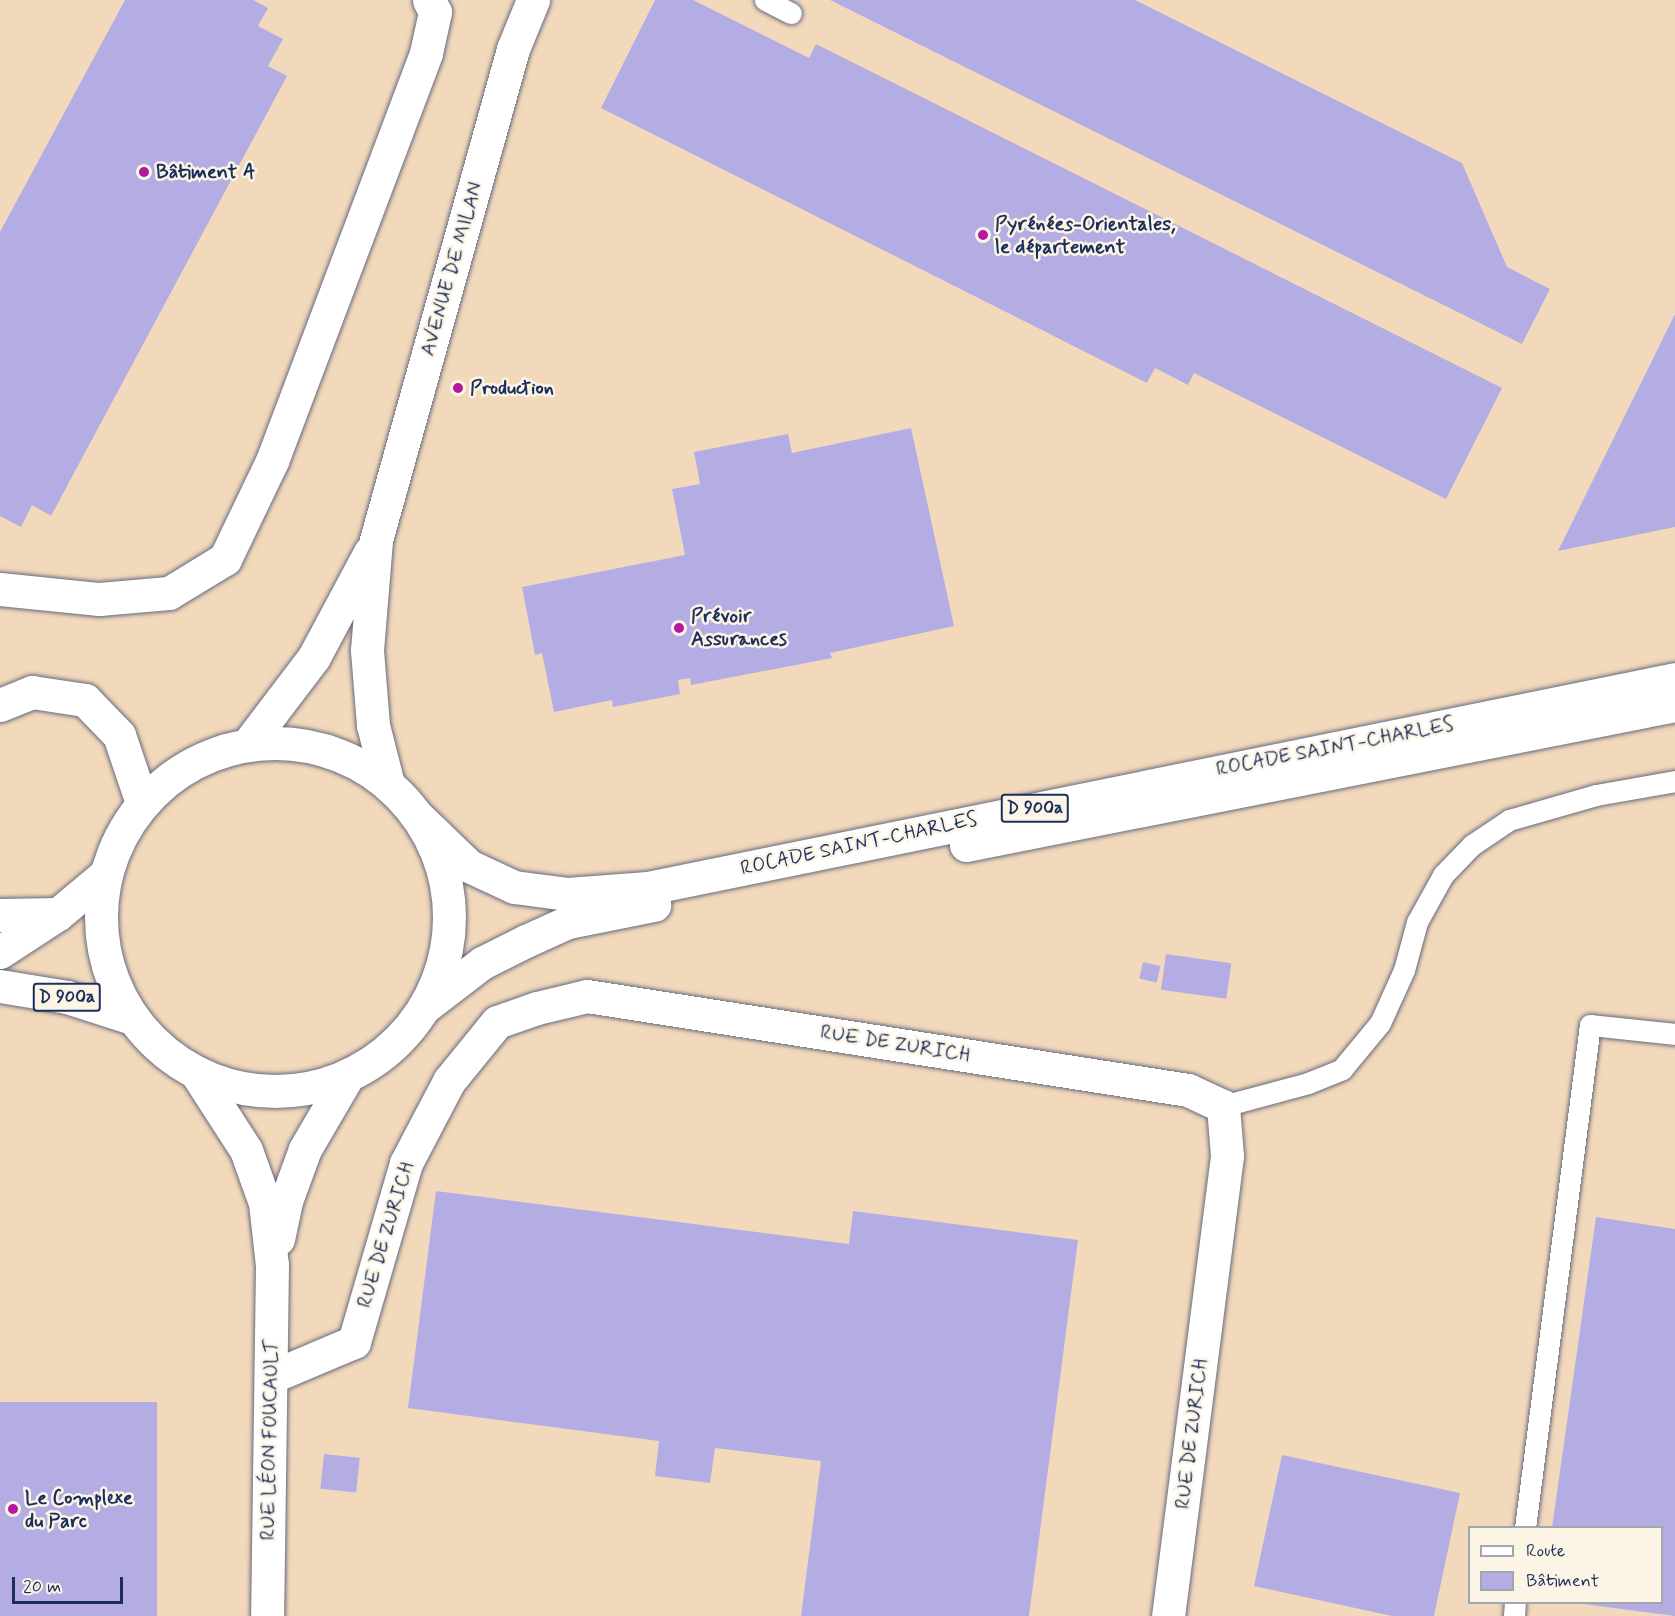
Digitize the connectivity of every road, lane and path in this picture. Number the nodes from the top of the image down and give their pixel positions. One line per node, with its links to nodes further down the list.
1 (429, 0): 6 (street)
2 (533, 0): 5 (street, AVENUE DE MILAN)
3 (765, 0): 4 (lane)
4 (791, 12)
5 (376, 540): 10 (street, AVENUE DE MILAN); 12 (street, AVENUE DE MILAN)
6 (0, 589)
7 (1675, 679): 14 (street, ROCADE SAINT-CHARLES / D 900a)
8 (0, 705): 13 (street)
9 (1675, 705): 20 (street, ROCADE SAINT-CHARLES / D 900a)
10 (248, 744): 12 (street); 13 (street)
11 (1675, 781): 25 (lane)
12 (388, 784): 14 (street)
13 (142, 804): 15 (street)
14 (417, 816): 20 (street)
15 (106, 874): 16 (street); 21 (street)
16 (58, 914): 17 (street); 18 (street)
17 (0, 915)
18 (0, 952)
19 (0, 986): 21 (street, D 900a)
20 (426, 1006): 24 (street)
21 (132, 1018): 23 (street)
22 (1675, 1034): 28 (lane)
23 (197, 1074): 24 (street); 26 (street, RUE LÉON FOUCAULT)
24 (347, 1077): 26 (street, RUE LÉON FOUCAULT)
25 (1223, 1106): 27 (street, RUE DE ZURICH); 30 (street, RUE DE ZURICH)
26 (272, 1264): 27 (street, RUE LÉON FOUCAULT)
27 (271, 1377): 29 (street, RUE LÉON FOUCAULT)
28 (1525, 1526)
29 (267, 1616)
30 (1168, 1616)

